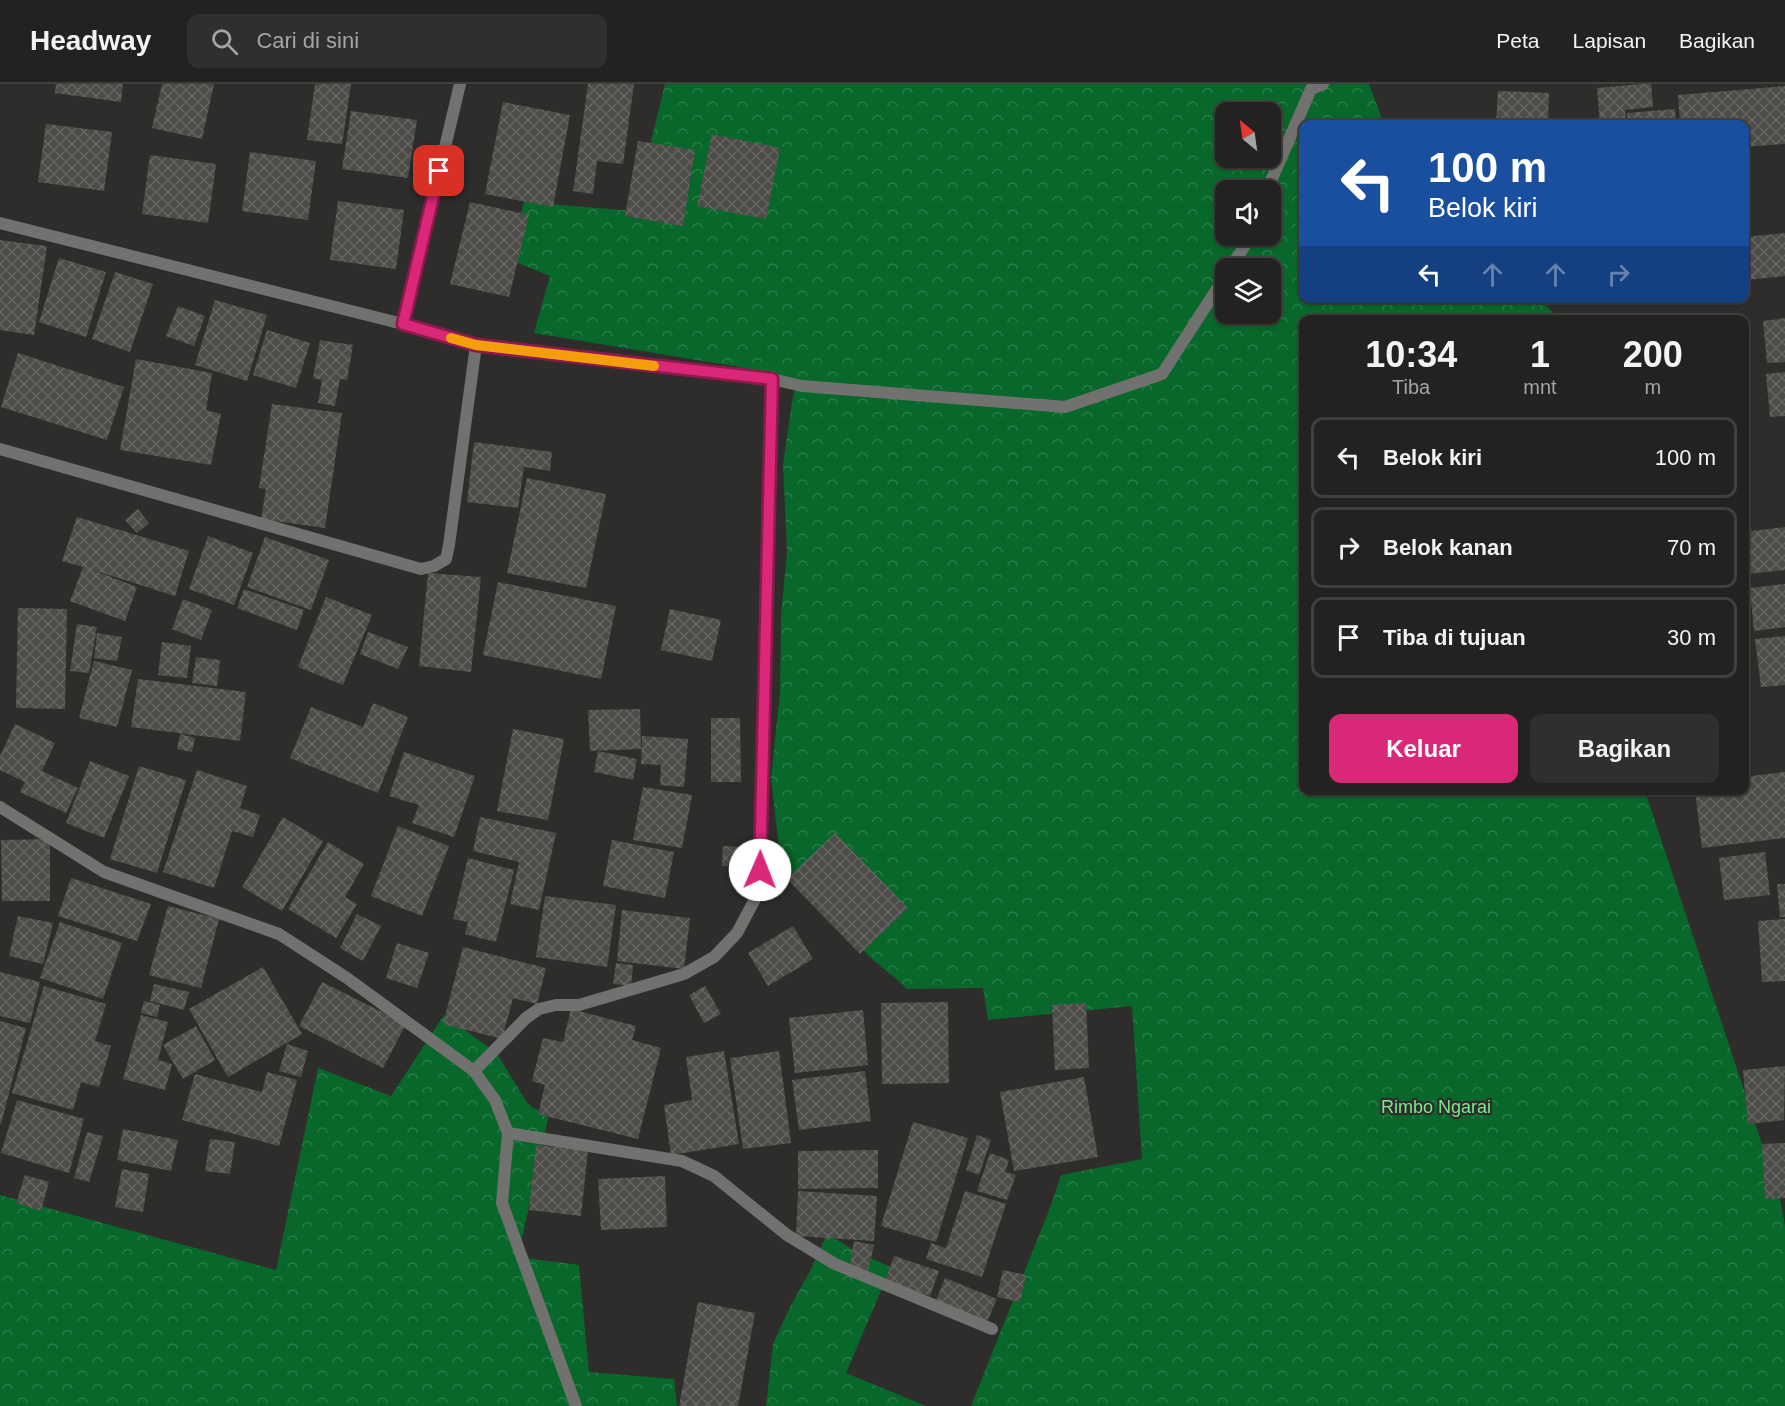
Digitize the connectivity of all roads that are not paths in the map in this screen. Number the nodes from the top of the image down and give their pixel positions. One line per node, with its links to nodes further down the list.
1 (460, 84): 6 (street)
2 (1323, 84): 3 (street)
3 (1272, 180)
4 (0, 224): 6 (street)
5 (1215, 292): 8 (street)
6 (403, 324): 7 (street)
7 (476, 345): 8 (street); 9 (street)
8 (772, 379): 11 (street)
9 (0, 449)
10 (0, 807): 11 (street)
11 (474, 1071): 12 (street)
12 (508, 1133): 13 (street); 14 (street)
13 (992, 1329)
14 (576, 1406)

